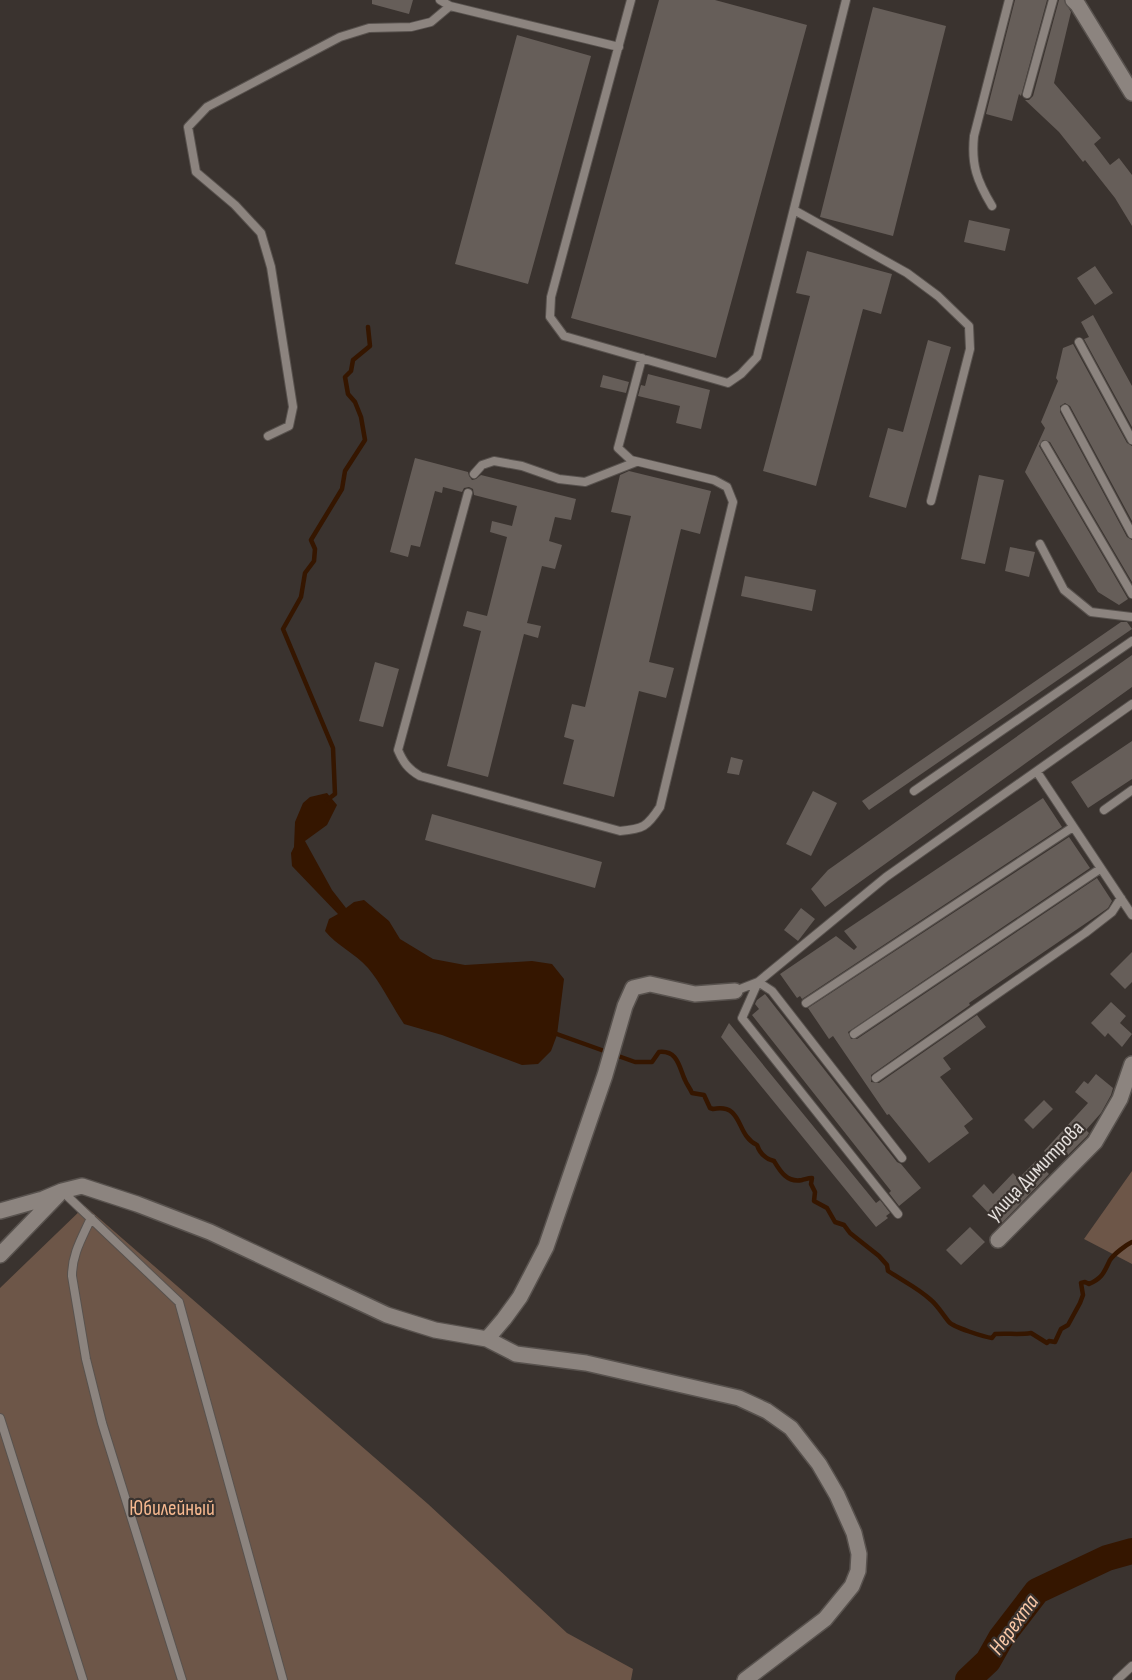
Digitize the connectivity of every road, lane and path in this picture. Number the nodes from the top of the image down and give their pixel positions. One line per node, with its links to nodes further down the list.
1 (440, 0): 7 (lane)
2 (632, 0): 8 (lane)
3 (846, 0): 12 (lane)
4 (1009, 0): 11 (lane)
5 (1053, 0): 10 (lane)
6 (1073, 0): 9 (street)
7 (450, 6): 8 (lane); 16 (lane)
8 (619, 47): 14 (lane)
9 (1132, 93)
10 (1027, 94)
11 (992, 206)
12 (794, 210): 14 (lane); 22 (lane)
13 (1079, 342): 17 (lane)
14 (642, 358): 19 (lane)
15 (1065, 409): 23 (lane)
16 (268, 436)
17 (1132, 440)
18 (1045, 445): 25 (lane)
19 (636, 462): 20 (lane); 21 (lane)
20 (474, 474)
21 (468, 493)
22 (931, 501)
23 (1132, 534)
24 (1040, 544): 26 (lane)
25 (1132, 594)
26 (1132, 617)
27 (1132, 641): 31 (lane)
28 (1132, 704): 29 (lane)
29 (1037, 772): 33 (lane); 37 (lane)
30 (1132, 790): 32 (lane)
31 (914, 791)
32 (1104, 810)
33 (1073, 827): 34 (lane); 39 (lane)
34 (1100, 868): 35 (lane); 40 (lane)
35 (1121, 898): 36 (lane); 42 (lane)
36 (1132, 915)
37 (758, 982): 38 (lane); 43 (lane); 46 (lane)
38 (735, 991): 50 (street)
39 (806, 1003)
40 (854, 1034)
41 (1132, 1064): 48 (street, улица Димитрова)
42 (876, 1078)
43 (902, 1158)
44 (62, 1191): 45 (street); 47 (lane); 49 (street); 50 (street)
45 (0, 1211)
46 (898, 1214)
47 (91, 1218): 54 (lane); 55 (lane)
48 (998, 1240)
49 (0, 1256)
50 (487, 1339): 56 (street)
51 (0, 1418): 53 (lane)
52 (1132, 1666): 57 (lane)
53 (83, 1680)
54 (182, 1680)
55 (283, 1680)
56 (745, 1680)
57 (1117, 1680)

